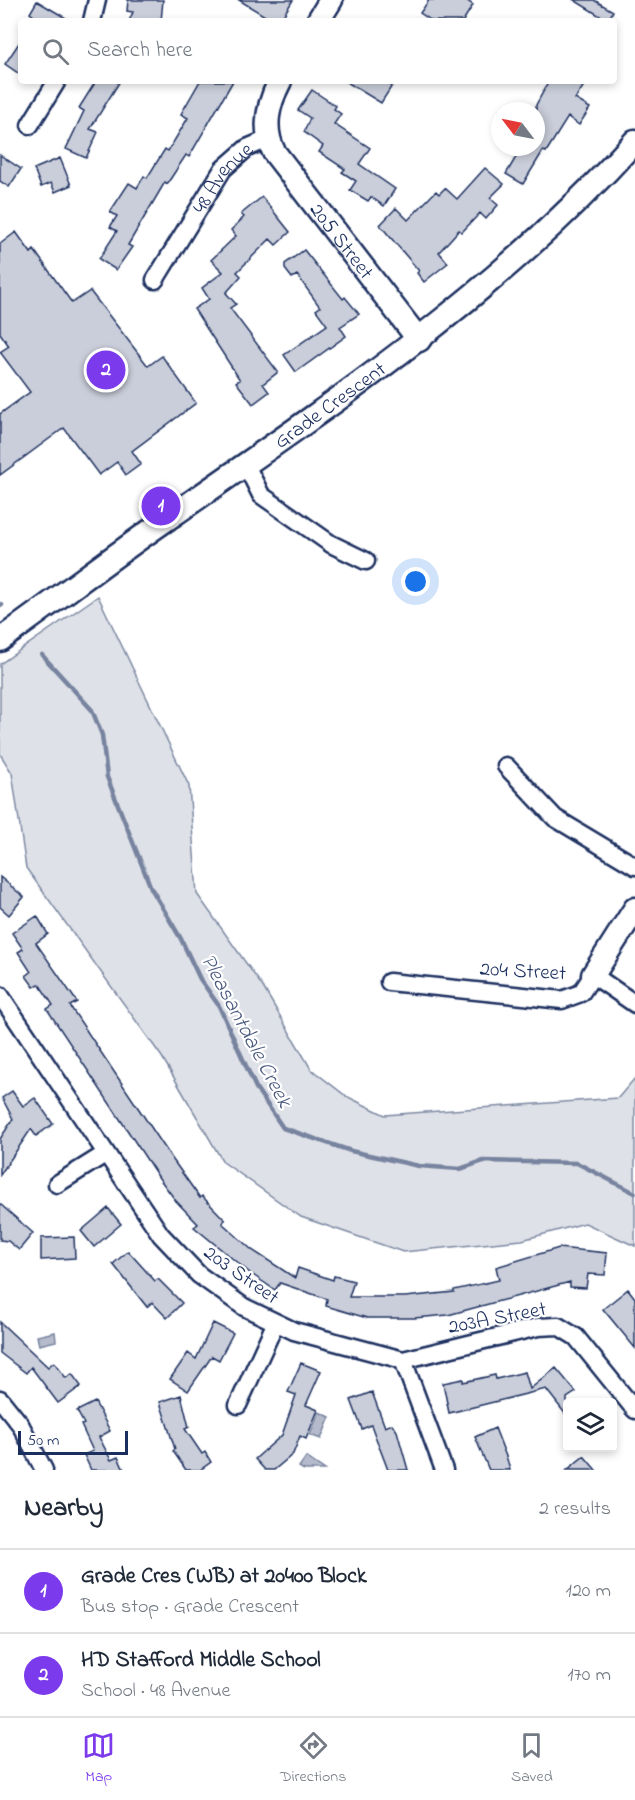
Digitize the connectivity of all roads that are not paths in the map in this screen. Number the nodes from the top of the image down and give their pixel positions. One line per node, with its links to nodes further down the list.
1 (97, 0): 3 (street)
2 (332, 0): 4 (street)
3 (93, 18)
4 (320, 18)
5 (55, 84): 7 (street)
6 (279, 84): 8 (street, 48 Avenue)
7 (30, 124)
8 (268, 139): 10 (street, 48 Avenue); 11 (street, 205 Street)
9 (635, 141): 11 (street, Grade Crescent)
10 (155, 280)
11 (419, 340): 12 (street, Grade Crescent)
12 (246, 465): 13 (street); 14 (street, Grade Crescent)
13 (366, 561)
14 (0, 640)
15 (506, 766): 16 (street)
16 (635, 866)
17 (635, 909): 18 (street)
18 (593, 975): 19 (street, 204 Street); 21 (street, 204 Street)
19 (389, 982)
20 (0, 995): 22 (street, 203 Street)
21 (635, 1004)
22 (105, 1154): 23 (street); 24 (street, 203 Street)
23 (57, 1184)
24 (275, 1324): 25 (street, 203 Street); 27 (street)
25 (402, 1360): 28 (street, 203A Street); 30 (street)
26 (0, 1399): 29 (street)
27 (238, 1405)
28 (635, 1410)
29 (44, 1470)
30 (444, 1470)

